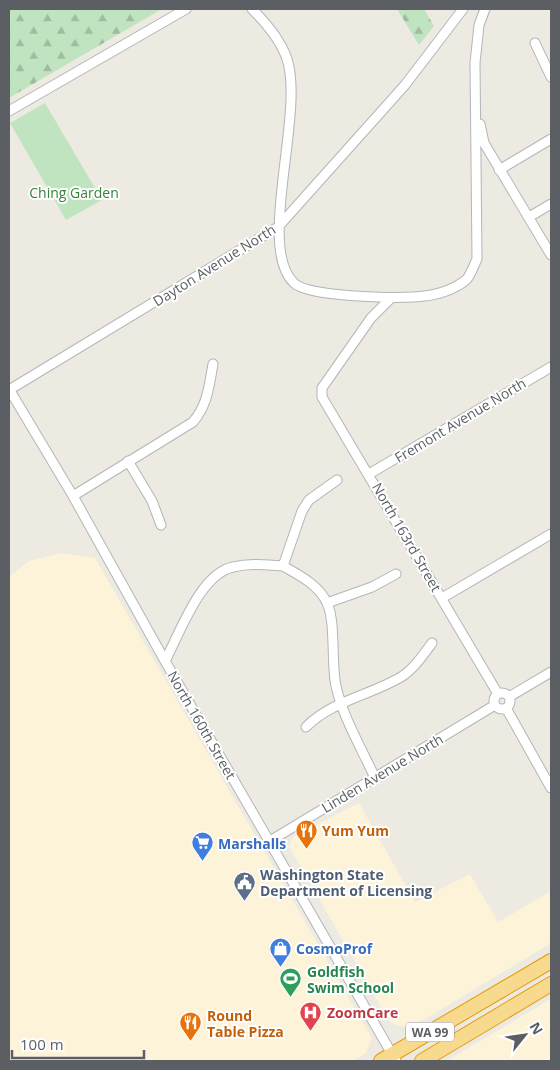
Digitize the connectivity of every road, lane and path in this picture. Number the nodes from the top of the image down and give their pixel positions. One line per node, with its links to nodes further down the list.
1 (186, 9): 7 (street)
2 (252, 9): 13 (street)
3 (463, 9): 13 (street, Dayton Avenue North)
4 (481, 11): 8 (street)
5 (535, 44): 6 (street)
6 (551, 77)
7 (9, 111)
8 (476, 112): 10 (street); 15 (street)
9 (551, 140): 10 (street)
10 (499, 170): 12 (street)
11 (551, 204): 12 (street)
12 (529, 217): 14 (street)
13 (278, 227): 15 (street); 18 (street, Dayton Avenue North)
14 (551, 256)
15 (391, 298): 20 (street, North 163rd Street)
16 (213, 364): 19 (street)
17 (551, 367): 20 (street, Fremont Avenue North)
18 (9, 390): 22 (street, North 160th Street)
19 (128, 461): 22 (street); 23 (street)
20 (369, 474): 27 (street, North 163rd Street)
21 (337, 480): 25 (street)
22 (73, 496): 30 (street, North 160th Street)
23 (161, 525)
24 (551, 534): 27 (street)
25 (283, 566): 28 (street); 30 (street)
26 (396, 574): 28 (street)
27 (442, 598): 32 (street, North 163rd Street)
28 (327, 603): 34 (street)
29 (432, 643): 34 (street)
30 (165, 661): 40 (street, North 160th Street)
31 (551, 672): 33 (street)
32 (498, 694): 33 (street); 35 (street)
33 (509, 697): 36 (street)
34 (342, 704): 37 (street); 38 (street)
35 (495, 705): 36 (street); 38 (street, Linden Avenue North)
36 (506, 708): 39 (street)
37 (306, 726)
38 (375, 778): 40 (street, Linden Avenue North)
39 (551, 788)
40 (270, 841): 43 (street, North 160th Street)
41 (551, 961): 43 (highway, WA 99)
42 (551, 984): 44 (highway, WA 99)
43 (390, 1059)
44 (422, 1061)

